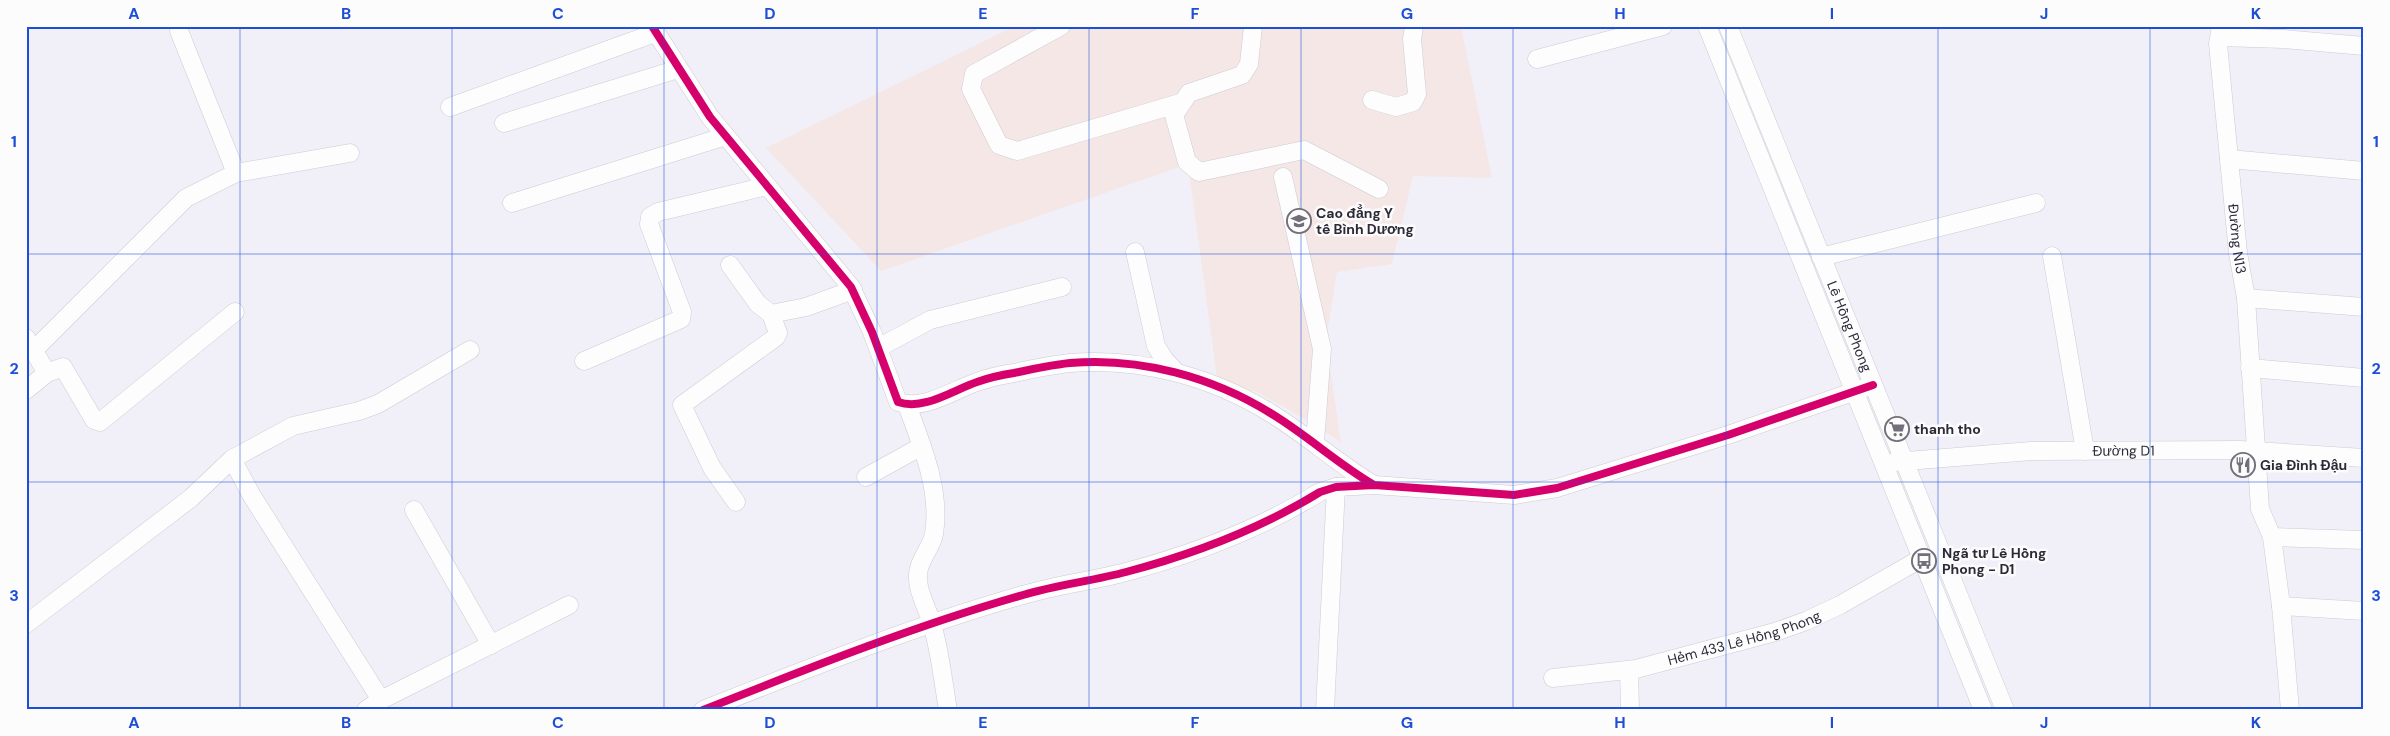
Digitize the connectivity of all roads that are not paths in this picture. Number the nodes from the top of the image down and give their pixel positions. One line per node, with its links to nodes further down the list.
1 (1061, 26): 14 (street)
2 (1252, 26): 14 (street)
3 (1414, 26): 13 (street)
4 (1663, 26): 11 (street)
5 (1707, 26): 47 (street, Lê Hồng Phong)
6 (1728, 26): 29 (street, Lê Hồng Phong)
7 (653, 30): 12 (street); 15 (street)
8 (179, 31): 21 (street)
9 (2220, 32): 10 (street); 19 (street, Đường N13)
10 (2364, 46)
11 (1537, 59)
12 (678, 69): 16 (street); 17 (street)
13 (1372, 100)
14 (1180, 103): 24 (street)
15 (450, 107)
16 (504, 122)
17 (726, 136): 23 (street); 26 (street)
18 (350, 154): 21 (street)
19 (2229, 159): 20 (street); 33 (street, Đường N13)
20 (2364, 171)
21 (236, 173): 37 (street)
22 (1283, 177): 49 (street)
23 (767, 186): 32 (street); 40 (street)
24 (1379, 189)
25 (2036, 202): 29 (street)
26 (512, 203)
27 (1135, 252): 42 (street)
28 (2052, 256): 51 (street)
29 (1821, 257): 45 (street, Lê Hồng Phong)
30 (730, 265): 36 (street)
31 (1062, 287): 38 (street)
32 (853, 290): 36 (street); 38 (street)
33 (2246, 298): 34 (street); 41 (street, Đường N13)
34 (2364, 306)
35 (235, 312): 43 (street)
36 (771, 314): 60 (street)
37 (30, 344): 43 (street)
38 (878, 348): 48 (street)
39 (470, 350): 54 (street)
40 (584, 361)
41 (2250, 368): 44 (street); 52 (street, Đường N13)
42 (1176, 372): 48 (street); 49 (street)
43 (47, 373): 46 (street)
44 (2364, 378)
45 (1873, 385): 47 (street); 55 (street, Lê Hồng Phong)
46 (26, 390)
47 (1855, 392): 56 (street, Lê Hồng Phong); 58 (street)
48 (907, 405): 50 (street)
49 (1315, 442): 58 (street)
50 (922, 446): 57 (street); 68 (street)
51 (2085, 451): 52 (street, Đường D1); 55 (street, Đường D1)
52 (2254, 451): 53 (street, Đường D1); 62 (street, Đường N13)
53 (2364, 458)
54 (232, 459): 69 (street); 73 (street)
55 (1904, 460): 56 (street, Đường D1); 80 (street, Lê Hồng Phong)
56 (1884, 463): 64 (street, Lê Hồng Phong)
57 (866, 477)
58 (1374, 485): 59 (street)
59 (1336, 487): 68 (street); 77 (street)
60 (736, 502)
61 (414, 510): 70 (street)
62 (2272, 537): 63 (street); 66 (street, Đường N13)
63 (2364, 540)
64 (1922, 558): 71 (street, Hẻm 433 Lê Hồng Phong); 79 (street, Lê Hồng Phong)
65 (569, 605): 70 (street)
66 (2281, 606): 67 (street); 81 (street, Đường N13)
67 (2364, 611)
68 (932, 623): 75 (street); 76 (street)
69 (26, 624)
70 (491, 645): 73 (street)
71 (1629, 670): 72 (street, Hẻm 433 Lê Hồng Phong); 78 (street)
72 (1553, 678)
73 (381, 700): 74 (street)
74 (366, 710)
75 (703, 710)
76 (948, 710)
77 (1325, 710)
78 (1630, 710)
79 (1984, 710)
80 (2004, 710)
81 (2290, 710)

